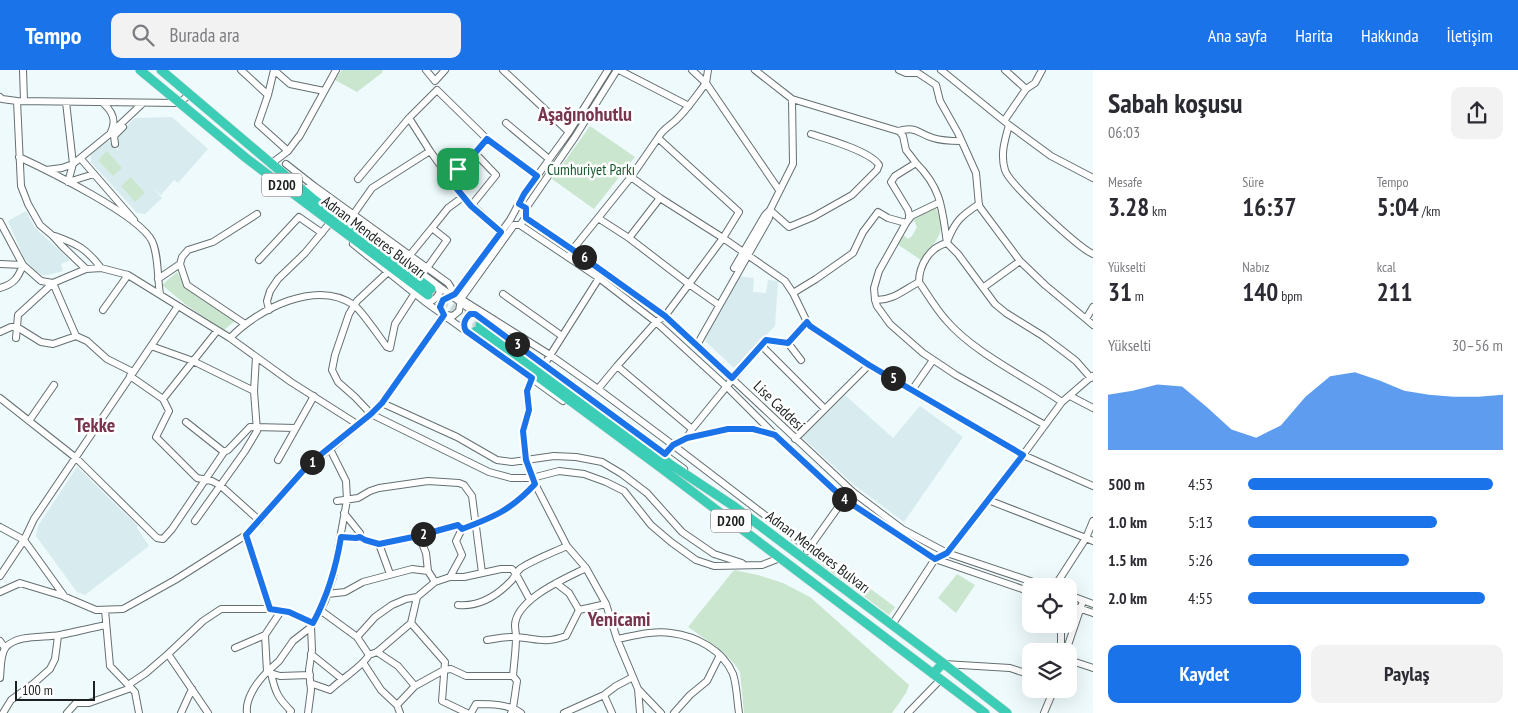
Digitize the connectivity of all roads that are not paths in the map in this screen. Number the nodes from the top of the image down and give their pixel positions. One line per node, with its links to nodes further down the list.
1 (23, 70): 28 (street)
2 (140, 70): 31 (highway, Adnan Menderes Bulvarı / D200)
3 (161, 70): 24 (highway, Adnan Menderes Bulvarı / D200)
4 (241, 70): 25 (street)
5 (274, 70): 23 (street); 25 (street)
6 (336, 70): 23 (street)
7 (426, 70): 19 (street)
8 (445, 70): 19 (street)
9 (608, 70): 39 (street)
10 (618, 70): 33 (street); 74 (street)
11 (692, 70): 20 (street)
12 (708, 70): 20 (street)
13 (754, 70): 27 (street)
14 (899, 70): 45 (street)
15 (941, 70): 37 (street)
16 (1005, 70): 21 (street)
17 (1042, 70): 21 (street)
18 (506, 71): 39 (street)
19 (435, 81): 22 (street)
20 (706, 83): 33 (street); 67 (street)
21 (1026, 89): 37 (street)
22 (437, 90): 35 (street); 44 (street)
23 (324, 91): 42 (street)
24 (190, 94): 31 (street); 54 (highway, Adnan Menderes Bulvarı / D200)
25 (268, 95): 47 (street)
26 (1, 99): 28 (street)
27 (792, 100): 38 (street); 67 (street)
28 (20, 101): 29 (street); 50 (street)
29 (66, 102): 30 (street); 56 (street)
30 (103, 103): 32 (street); 40 (street)
31 (179, 103): 32 (street); 51 (highway, Adnan Menderes Bulvarı / D200)
32 (142, 104): 34 (street)
33 (689, 106): 43 (street)
34 (133, 112): 40 (street); 46 (street)
35 (410, 118): 48 (street); 65 (street)
36 (506, 123): 53 (street)
37 (1007, 123): 64 (street); 94 (street)
38 (900, 130): 45 (street); 55 (street)
39 (569, 132): 53 (street)
40 (111, 133): 52 (street)
41 (811, 134): 75 (street)
42 (300, 135): 47 (street); 57 (street)
43 (658, 138): 62 (street); 90 (street)
44 (487, 139): 49 (street); 61 (street)
45 (961, 141): 72 (street)
46 (114, 144)
47 (288, 151): 54 (street)
48 (430, 151): 63 (street); 77 (street)
49 (475, 153): 63 (street); 73 (street)
50 (19, 157): 58 (street); 88 (street)
51 (246, 158): 83 (street); 115 (highway, Adnan Menderes Bulvarı / D200)
52 (81, 159): 56 (street); 60 (street)
53 (549, 159): 61 (street)
54 (272, 162): 59 (highway, Adnan Menderes Bulvarı / D200)
55 (916, 163): 70 (street); 80 (street)
56 (74, 164): 58 (street); 66 (street)
57 (286, 164): 59 (street); 77 (street)
58 (46, 170): 66 (street)
59 (285, 173): 115 (highway, Adnan Menderes Bulvarı / D200)
60 (94, 174): 66 (street); 84 (street)
61 (537, 176): 71 (street)
62 (631, 176): 69 (street); 79 (street)
63 (448, 178): 68 (street)
64 (1093, 178)
65 (358, 179)
66 (68, 182): 84 (street)
67 (780, 190): 75 (street)
68 (463, 197): 73 (street); 85 (street)
69 (660, 198): 89 (street); 90 (street)
70 (940, 202): 80 (street); 91 (street)
71 (519, 204): 74 (street); 82 (street)
72 (979, 204): 91 (street); 98 (street)
73 (471, 206): 86 (street)
74 (526, 208): 78 (street)
75 (770, 210): 93 (street)
76 (257, 214): 100 (street)
77 (353, 215): 95 (street)
78 (526, 218): 82 (street); 92 (street, Lise Caddesi)
79 (598, 218): 89 (street); 92 (street)
80 (908, 220): 116 (street); 120 (street)
81 (0, 222): 101 (street)
82 (515, 223): 86 (street); 96 (street, Lise Caddesi); 121 (street)
83 (329, 224): 87 (street); 105 (street)
84 (140, 226): 108 (street)
85 (432, 228): 95 (street); 103 (street)
86 (501, 232): 119 (street)
87 (322, 233): 97 (street); 127 (street)
88 (53, 236): 102 (street); 104 (street)
89 (629, 238): 111 (street)
90 (723, 238): 93 (street); 111 (street)
91 (947, 243): 109 (street); 112 (street)
92 (573, 250): 96 (street); 130 (street, Lise Caddesi)
93 (744, 254): 116 (street); 122 (street)
94 (1093, 254)
95 (410, 255): 103 (street)
96 (569, 258): 107 (street, Lise Caddesi)
97 (259, 260)
98 (1020, 261): 112 (street); 131 (street)
99 (0, 264): 101 (street)
100 (180, 264): 108 (street); 134 (street)
101 (23, 265): 110 (street); 113 (street)
102 (101, 268): 104 (street); 106 (street)
103 (427, 268): 119 (street)
104 (86, 269): 110 (street)
105 (388, 272): 114 (street); 124 (street)
106 (128, 275): 117 (street); 126 (street)
107 (599, 278): 132 (street, Lise Caddesi); 141 (street)
108 (158, 279): 117 (street)
109 (919, 282): 120 (street); 169 (street)
110 (53, 283): 136 (street); 140 (street)
111 (689, 284): 122 (street); 130 (street)
112 (984, 287): 157 (street)
113 (0, 288)
114 (415, 293): 115 (street); 124 (street)
115 (430, 293): 119 (street); 129 (street)
116 (793, 293): 133 (street)
117 (160, 294): 123 (street)
118 (503, 294): 141 (street)
119 (453, 295): 121 (street); 129 (street)
120 (875, 300): 151 (street)
121 (461, 301): 128 (street); 129 (street); 148 (street)
122 (717, 304): 145 (street)
123 (178, 306): 137 (street); 147 (street)
124 (355, 306): 127 (street); 173 (street)
125 (1093, 307): 131 (street)
126 (103, 310)
127 (269, 310): 134 (street)
128 (475, 314): 138 (street); 153 (street)
129 (444, 315): 138 (street); 170 (street)
130 (665, 316): 132 (street); 145 (street, Lise Caddesi)
131 (1086, 319): 135 (street)
132 (656, 322): 155 (street); 161 (street, Lise Caddesi)
133 (807, 322): 144 (street); 154 (street)
134 (245, 324): 143 (street)
135 (1093, 325)
136 (17, 327): 139 (street); 140 (street); 142 (street)
137 (217, 331): 143 (street); 152 (street)
138 (466, 331): 158 (street)
139 (0, 332)
140 (76, 336): 156 (street)
141 (562, 336): 148 (street)
142 (16, 338)
143 (230, 338): 149 (street)
144 (788, 343): 146 (street); 150 (street)
145 (695, 344): 159 (street, Lise Caddesi)
146 (761, 345): 159 (street); 172 (street)
147 (151, 346): 152 (street); 156 (street)
148 (550, 355): 153 (street); 162 (street)
149 (256, 357): 164 (street); 165 (street)
150 (801, 360)
151 (933, 360): 163 (street); 177 (street)
152 (193, 361): 164 (street); 168 (street)
153 (544, 365): 187 (street)
154 (869, 365): 163 (street); 172 (street)
155 (618, 366): 162 (street); 180 (street)
156 (131, 374): 168 (street); 189 (street)
157 (1092, 377): 166 (street)
158 (532, 378): 191 (street); 208 (street)
159 (732, 378): 161 (street); 183 (street, Lise Caddesi)
160 (54, 385): 174 (street)
161 (727, 387): 180 (street); 181 (street, Lise Caddesi)
162 (598, 389): 184 (street)
163 (912, 390): 188 (street)
164 (254, 391): 178 (street)
165 (314, 396): 176 (street); 179 (street)
166 (1070, 396): 169 (street); 171 (street)
167 (0, 398): 174 (street)
168 (163, 399): 192 (street)
169 (1062, 402): 177 (street)
170 (382, 403): 173 (street); 191 (street)
171 (1093, 408)
172 (825, 409): 183 (street)
173 (371, 414): 176 (street); 193 (street)
174 (29, 421): 189 (street)
175 (186, 422): 186 (street)
176 (358, 424): 185 (street)
177 (1045, 425): 188 (street)
178 (256, 426): 179 (street); 186 (street); 194 (street)
179 (296, 428): 190 (street)
180 (692, 429): 182 (street)
181 (775, 435): 182 (street); 196 (street, Lise Caddesi)
182 (687, 438): 184 (street)
183 (795, 439): 219 (street, Lise Caddesi)
184 (673, 445): 187 (street); 218 (street)
185 (330, 448): 197 (street); 203 (street)
186 (224, 452): 192 (street)
187 (665, 454): 200 (street)
188 (1023, 455): 195 (street); 198 (street)
189 (76, 458): 192 (street); 214 (street)
190 (278, 460)
191 (526, 460): 193 (street); 223 (street)
192 (205, 480): 194 (street)
193 (533, 481): 205 (street); 217 (street); 223 (street)
194 (221, 486): 202 (street); 203 (street)
195 (1093, 486)
196 (844, 499): 218 (street); 222 (street, Lise Caddesi)
197 (346, 500): 199 (street); 201 (street); 205 (street)
198 (988, 500): 213 (street); 219 (street)
199 (337, 501)
200 (735, 506): 208 (highway, Adnan Menderes Bulvarı / D200); 221 (highway, Adnan Menderes Bulvarı / D200)
201 (344, 513): 211 (street); 212 (street)
202 (195, 521)
203 (260, 521): 209 (street)
204 (1093, 521): 213 (street)
205 (475, 524): 207 (street); 226 (street)
206 (0, 527): 214 (street)
207 (462, 529): 210 (street); 230 (street)
208 (744, 531): 220 (highway, Adnan Menderes Bulvarı / D200)
209 (246, 535): 248 (street); 249 (street)
210 (418, 536): 216 (street); 225 (street)
211 (341, 537): 212 (street); 237 (street)
212 (360, 537): 216 (street)
213 (1086, 538): 215 (street); 232 (street)
214 (24, 540): 229 (street); 238 (street)
215 (1093, 541)
216 (379, 544): 227 (street)
217 (567, 546): 224 (street); 228 (street)
218 (809, 549): 221 (street)
219 (947, 553): 222 (street); 231 (street, Lise Caddesi)
220 (780, 558): 223 (street); 288 (highway, Adnan Menderes Bulvarı / D200)
221 (803, 558): 257 (highway, Adnan Menderes Bulvarı / D200)
222 (935, 559): 235 (street, Lise Caddesi); 257 (street)
223 (748, 566)
224 (586, 568): 234 (street); 243 (street)
225 (428, 571): 227 (street); 233 (street)
226 (482, 573): 228 (street); 230 (street)
227 (390, 574): 237 (street)
228 (516, 574): 241 (street); 245 (street)
229 (0, 576)
230 (450, 577): 233 (street)
231 (1022, 578)
232 (1060, 578)
233 (435, 582): 239 (street)
234 (556, 583): 241 (street); 251 (street)
235 (1022, 589)
236 (0, 592): 238 (street)
237 (327, 594): 250 (street)
238 (65, 597): 249 (street)
239 (418, 597): 254 (street); 261 (street)
240 (1077, 598): 242 (street)
241 (530, 600): 260 (street)
242 (1083, 601): 244 (street); 247 (street)
243 (606, 604): 251 (street); 262 (street)
244 (1093, 604)
245 (458, 606)
246 (1077, 607): 247 (street)
247 (1080, 608): 253 (street); 265 (street)
248 (270, 609): 252 (street); 269 (street)
249 (104, 610): 255 (street)
250 (320, 610): 256 (street); 261 (street)
251 (579, 610): 260 (street)
252 (281, 611): 256 (street); 258 (street)
253 (1093, 613)
254 (411, 623): 268 (street); 279 (street)
255 (106, 624): 259 (street); 290 (street)
256 (312, 625): 270 (street); 281 (street)
257 (892, 625): 276 (highway, Adnan Menderes Bulvarı / D200)
258 (265, 635): 267 (street); 281 (street)
259 (58, 636): 266 (street); 298 (street)
260 (516, 637): 263 (street); 284 (street)
261 (357, 638): 271 (street)
262 (617, 639): 272 (street); 285 (street)
263 (487, 640)
264 (0, 641): 266 (street)
265 (1069, 643)
266 (5, 648): 273 (street)
267 (235, 648)
268 (377, 652): 271 (street); 291 (street)
269 (168, 654): 290 (street); 292 (street)
270 (311, 654): 282 (street); 287 (street)
271 (369, 655): 275 (street)
272 (720, 655): 314 (street); 315 (street)
273 (1, 660): 286 (street)
274 (1077, 663): 278 (street)
275 (364, 664): 287 (street); 296 (street)
276 (942, 664): 277 (street); 283 (highway, Adnan Menderes Bulvarı / D200); 288 (highway)
277 (957, 664): 280 (street); 283 (street)
278 (1093, 668)
279 (444, 670): 284 (street); 291 (street); 307 (street)
280 (1022, 672)
281 (269, 673): 282 (street); 303 (street); 304 (street)
282 (310, 675): 289 (street)
283 (958, 675): 288 (highway); 318 (highway, Adnan Menderes Bulvarı / D200)
284 (514, 676): 297 (street)
285 (633, 677): 293 (street); 294 (street)
286 (0, 678)
287 (342, 679): 289 (street)
288 (940, 680): 316 (street); 317 (highway, Adnan Menderes Bulvarı / D200)
289 (310, 683): 305 (street)
290 (130, 686): 299 (street); 300 (street)
291 (415, 686): 296 (street)
292 (192, 689): 301 (street); 302 (street)
293 (638, 689): 312 (street); 313 (street)
294 (604, 695): 310 (street); 311 (street)
295 (1050, 698): 319 (street)
296 (397, 705): 306 (street)
297 (512, 710): 308 (street); 309 (street)
298 (3, 713)
299 (67, 713)
300 (139, 713)
301 (181, 713)
302 (208, 713)
303 (247, 713)
304 (290, 713)
305 (308, 713)
306 (400, 713)
307 (467, 713)
308 (471, 713)
309 (521, 713)
310 (564, 713)
311 (612, 713)
312 (640, 713)
313 (661, 713)
314 (674, 713)
315 (739, 713)
316 (908, 713)
317 (985, 713)
318 (1007, 713)
319 (1044, 713)

